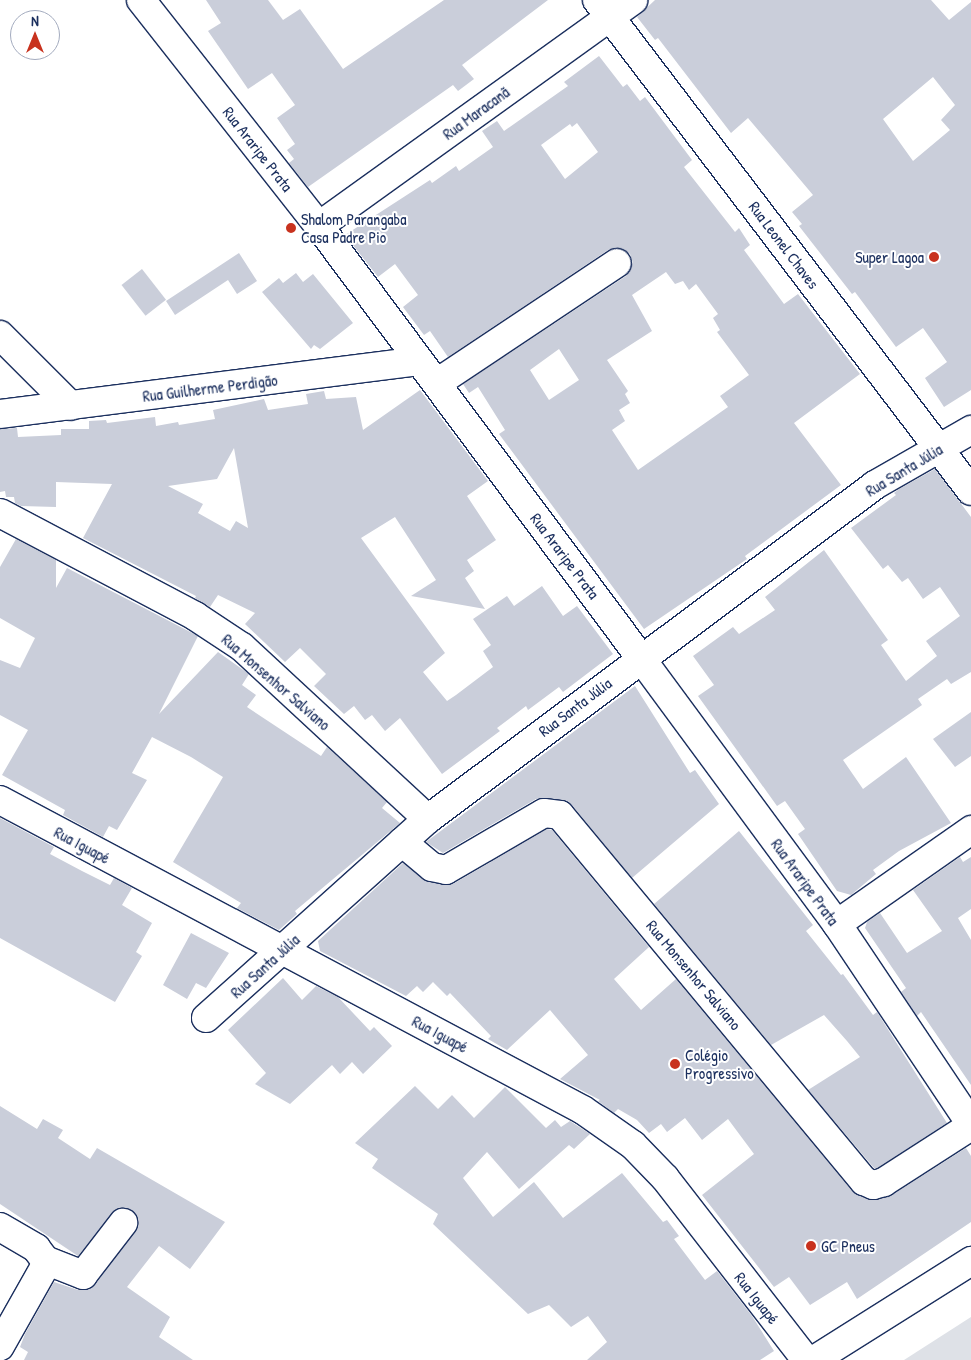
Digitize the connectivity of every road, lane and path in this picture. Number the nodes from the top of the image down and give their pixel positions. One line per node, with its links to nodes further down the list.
1 (142, 0): 4 (street, Rua Araripe Prata)
2 (633, 0): 3 (street, Rua Maracanã)
3 (603, 9): 4 (street, Rua Maracanã); 12 (street, Rua Leonel Chaves)
4 (319, 226): 7 (street, Rua Araripe Prata)
5 (618, 263): 8 (street)
6 (0, 335): 9 (street)
7 (419, 361): 8 (street, Rua Araripe Prata); 9 (street, Rua Guilherme Perdigão)
8 (437, 383): 15 (street, Rua Araripe Prata)
9 (71, 406): 10 (street, Rua Guilherme Perdigão)
10 (0, 414)
11 (971, 430): 12 (street, Rua Santa Júlia)
12 (940, 449): 13 (street, Rua Leonel Chaves); 15 (street, Rua Santa Júlia)
13 (971, 492)
14 (3, 522): 17 (street, Rua Monsenhor Salviano)
15 (640, 658): 17 (street, Rua Santa Júlia); 20 (street, Rua Araripe Prata)
16 (0, 800): 21 (street, Rua Iguapé)
17 (428, 818): 19 (street, Rua Santa Júlia)
18 (971, 830): 20 (street)
19 (402, 842): 21 (street, Rua Santa Júlia); 23 (street, Rua Monsenhor Salviano)
20 (837, 924): 23 (street, Rua Araripe Prata)
21 (283, 951): 22 (street, Rua Santa Júlia); 29 (street, Rua Iguapé)
22 (206, 1018)
23 (971, 1125)
24 (124, 1223): 26 (street)
25 (0, 1226): 26 (street)
26 (44, 1258): 28 (street)
27 (971, 1261): 30 (street)
28 (0, 1346)
29 (806, 1360)
30 (814, 1360)

